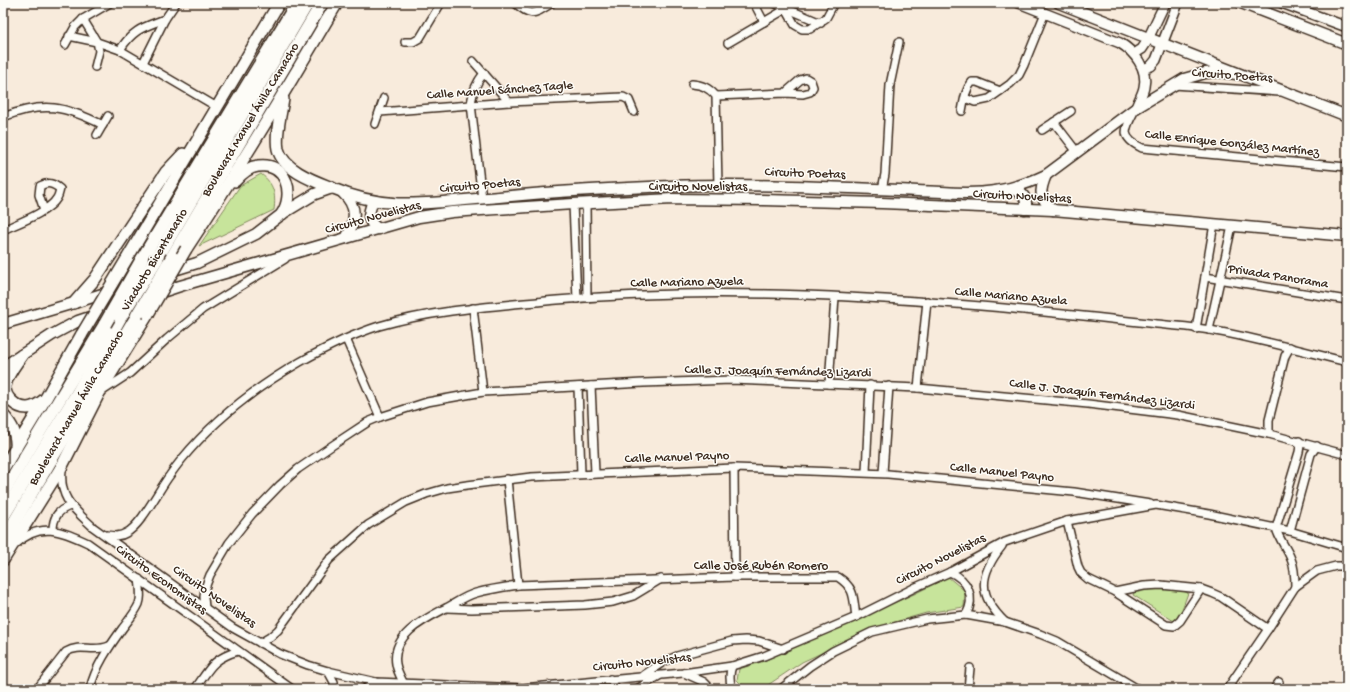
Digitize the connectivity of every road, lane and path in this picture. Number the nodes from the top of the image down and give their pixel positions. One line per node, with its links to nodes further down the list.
1 (110, 3): 24 (street)
2 (176, 3): 23 (street)
3 (279, 3): 56 (main road)
4 (296, 3): 137 (highway, Boulevard Manuel Ávila Camacho, bridge)
5 (307, 3): 140 (highway, Viaducto Bicentenario, bridge)
6 (322, 3): 104 (highway, Boulevard Manuel Ávila Camacho, bridge)
7 (337, 3): 50 (main road, Boulevard Manuel Ávila Camacho)
8 (441, 3): 31 (street)
9 (515, 3): 10 (street)
10 (552, 3)
11 (754, 3): 25 (street)
12 (774, 3): 21 (street)
13 (834, 3): 26 (street)
14 (1019, 3): 22 (street)
15 (1059, 3): 29 (main road)
16 (1165, 3): 29 (street)
17 (1178, 3): 34 (street)
18 (1241, 3): 35 (main road)
19 (1282, 3): 20 (street)
20 (1297, 5): 27 (street)
21 (786, 8): 25 (street); 26 (street); 26 (street)
22 (1045, 13): 38 (street); 47 (street)
23 (165, 19): 37 (street); 40 (street)
24 (83, 20): 28 (street); 30 (street)
25 (764, 22): 33 (street)
26 (821, 23)
27 (1347, 27)
28 (69, 36): 30 (street); 36 (street)
29 (1148, 38): 34 (main road); 38 (street)
30 (97, 42): 37 (street); 41 (street)
31 (405, 42)
32 (899, 42): 77 (street)
33 (728, 43)
34 (1162, 43): 42 (street); 44 (main road)
35 (1347, 44)
36 (65, 45)
37 (120, 50): 40 (street)
38 (1134, 54): 42 (street)
39 (473, 61): 43 (street)
40 (143, 63): 56 (street)
41 (95, 67)
42 (1143, 69): 57 (street)
43 (484, 73): 54 (street); 55 (street)
44 (1237, 74): 46 (main road, Circuito Poetas); 49 (main road)
45 (692, 84): 51 (street)
46 (1174, 85): 49 (street, Circuito Poetas); 57 (main road, Circuito Poetas)
47 (1000, 91): 53 (street); 53 (street)
48 (785, 93): 48 (street); 51 (street)
49 (1287, 93): 63 (main road)
50 (284, 94): 75 (main road); 78 (main road, Boulevard Manuel Ávila Camacho)
51 (716, 96): 74 (street)
52 (384, 98): 60 (street)
53 (965, 98): 59 (street)
54 (509, 102): 55 (street, Calle Manuel Sánchez Tagle); 61 (street, Calle Manuel Sánchez Tagle)
55 (471, 104): 60 (street, Calle Manuel Sánchez Tagle); 80 (street)
56 (217, 107): 70 (main road)
57 (1136, 108): 71 (main road, Circuito Poetas); 72 (street, Calle Enrique González Martínez)
58 (1071, 110): 65 (street)
59 (962, 111)
60 (380, 112): 66 (street)
61 (634, 112)
62 (108, 116): 67 (street)
63 (1347, 116)
64 (3, 117): 67 (street)
65 (1054, 122): 68 (street); 71 (street)
66 (375, 124)
67 (103, 125): 69 (street)
68 (1042, 130)
69 (97, 135)
70 (198, 139): 102 (main road); 121 (main road, bridge)
71 (1077, 152): 73 (main road, Circuito Poetas)
72 (1347, 167)
73 (1046, 175): 76 (main road, Circuito Poetas); 86 (main road)
74 (718, 186): 77 (main road, Circuito Poetas); 80 (main road, Circuito Poetas)
75 (332, 188): 79 (main road, Circuito Poetas); 87 (main road)
76 (1009, 189): 77 (main road, Circuito Poetas); 84 (main road)
77 (882, 190)
78 (224, 191): 87 (main road); 104 (main road, Boulevard Manuel Ávila Camacho, bridge)
79 (343, 193): 81 (main road, Circuito Poetas); 93 (main road)
80 (482, 198): 81 (main road, Circuito Poetas)
81 (373, 201): 90 (main road)
82 (586, 203): 83 (main road, Circuito Novelistas); 84 (main road, Circuito Novelistas); 98 (street)
83 (573, 204): 90 (main road, Circuito Novelistas); 99 (street)
84 (1025, 209): 86 (main road, Circuito Novelistas)
85 (44, 210): 85 (street); 91 (street)
86 (1053, 210): 88 (main road, Circuito Novelistas)
87 (282, 214): 102 (main road)
88 (1214, 224): 89 (main road, Circuito Novelistas); 95 (street)
89 (1232, 226): 92 (main road, Circuito Novelistas); 96 (street)
90 (379, 229): 93 (main road, Circuito Novelistas)
91 (3, 230)
92 (1347, 236)
93 (346, 238): 94 (main road, Circuito Novelistas)
94 (290, 255): 110 (main road); 120 (street, Circuito Novelistas)
95 (1205, 277): 96 (street, Privada Panorama); 106 (street)
96 (1220, 279): 100 (street, Privada Panorama); 107 (street)
97 (835, 296): 98 (street, Calle Mariano Azuela); 101 (street, Calle Mariano Azuela); 113 (street)
98 (587, 298): 99 (street, Calle Mariano Azuela)
99 (577, 299): 103 (street, Calle Mariano Azuela)
100 (1347, 300)
101 (927, 301): 106 (street, Calle Mariano Azuela); 118 (street)
102 (74, 304): 105 (main road)
103 (473, 308): 108 (street, Calle Mariano Azuela); 119 (street)
104 (142, 314): 120 (main road, Boulevard Manuel Ávila Camacho); 148 (highway, Boulevard Manuel Ávila Camacho)
105 (3, 324)
106 (1196, 329): 107 (street, Calle Mariano Azuela)
107 (1209, 330): 109 (street, Calle Mariano Azuela)
108 (346, 339): 123 (street); 145 (street, Calle Mariano Azuela)
109 (1290, 347): 111 (street, Calle Mariano Azuela); 124 (street)
110 (22, 356): 112 (main road); 121 (main road)
111 (1347, 362)
112 (3, 368)
113 (829, 384): 114 (street, Calle J. Joaquín Fernández Lizardi); 116 (street, Calle J. Joaquín Fernández Lizardi)
114 (870, 385): 117 (street, Calle J. Joaquín Fernández Lizardi); 132 (street)
115 (578, 386): 116 (street, Calle J. Joaquín Fernández Lizardi); 119 (street, Calle J. Joaquín Fernández Lizardi); 135 (street)
116 (591, 386): 133 (street)
117 (889, 386): 118 (street, Calle J. Joaquín Fernández Lizardi); 134 (street)
118 (918, 388): 124 (street, Calle J. Joaquín Fernández Lizardi)
119 (483, 392): 123 (street, Calle J. Joaquín Fernández Lizardi)
120 (99, 393): 129 (main road, Boulevard Manuel Ávila Camacho)
121 (46, 398): 127 (main road)
122 (3, 415): 127 (main road)
123 (380, 417): 158 (street, Calle J. Joaquín Fernández Lizardi)
124 (1269, 434): 125 (street, Calle J. Joaquín Fernández Lizardi)
125 (1298, 441): 126 (street, Calle J. Joaquín Fernández Lizardi); 142 (street)
126 (1317, 446): 128 (street, Calle J. Joaquín Fernández Lizardi); 144 (street)
127 (16, 448): 131 (main road)
128 (1347, 455)
129 (62, 466): 139 (street, Circuito Novelistas); 148 (main road, Boulevard Manuel Ávila Camacho)
130 (734, 468): 132 (street, Calle Manuel Payno); 133 (street, Calle Manuel Payno); 151 (street)
131 (3, 469)
132 (866, 472): 134 (street, Calle Manuel Payno)
133 (595, 473): 135 (street, Calle Manuel Payno)
134 (884, 473): 138 (street, Calle Manuel Payno)
135 (582, 474): 136 (street, Calle Manuel Payno)
136 (507, 480): 154 (street); 164 (street, Calle Manuel Payno)
137 (3, 493)
138 (1156, 505): 141 (street, Circuito Novelistas); 142 (street, Circuito Novelistas)
139 (72, 506): 143 (street); 145 (street, Circuito Novelistas)
140 (3, 516)
141 (1067, 521): 146 (street, Circuito Novelistas); 157 (street)
142 (1276, 528): 144 (street, Circuito Novelistas); 155 (street)
143 (52, 530): 148 (street); 152 (street, Circuito Economistas)
144 (1290, 531): 147 (street, Circuito Novelistas)
145 (105, 535): 158 (street, Circuito Novelistas)
146 (1005, 542): 150 (street, Circuito Novelistas); 162 (street)
147 (1347, 548)
148 (4, 551)
149 (1347, 566): 155 (street)
150 (950, 572): 160 (street); 161 (street, Circuito Novelistas)
151 (735, 577): 153 (street, Calle José Rubén Romero); 161 (street, Calle José Rubén Romero)
152 (140, 579): 165 (street); 167 (street, Circuito Economistas)
153 (662, 579): 154 (street, Calle José Rubén Romero); 159 (street, Calle José Rubén Romero)
154 (518, 584): 159 (street, Calle José Rubén Romero)
155 (1295, 587): 163 (street)
156 (1201, 589): 157 (street); 157 (street); 163 (street)
157 (1115, 592)
158 (205, 608): 164 (street, Circuito Novelistas)
159 (447, 608): 177 (street, Calle José Rubén Romero)
160 (966, 615): 162 (street); 191 (street)
161 (856, 617): 166 (street, Circuito Novelistas)
162 (1005, 622): 193 (street)
163 (1268, 629): 180 (street)
164 (260, 643): 170 (street, Circuito Novelistas)
165 (109, 646): 181 (street); 182 (street)
166 (783, 649): 168 (street, Circuito Novelistas); 173 (street)
167 (238, 651): 183 (street); 184 (street, Circuito Economistas)
168 (732, 666): 171 (street, Circuito Novelistas); 190 (street)
169 (970, 668): 192 (street)
170 (328, 672): 175 (street, Circuito Novelistas); 185 (street)
171 (683, 673): 172 (street, Circuito Novelistas); 189 (street)
172 (661, 675): 173 (street, Circuito Novelistas); 188 (street)
173 (644, 676): 174 (street, Circuito Novelistas)
174 (610, 678): 179 (street, Circuito Novelistas); 187 (street)
175 (376, 682): 177 (street, Circuito Novelistas); 186 (street)
176 (1279, 682): 194 (street)
177 (404, 684): 179 (street, Circuito Novelistas)
178 (1347, 686): 195 (street)
179 (488, 688)
180 (1230, 688)
181 (37, 689)
182 (90, 689)
183 (195, 689)
184 (292, 689)
185 (334, 689)
186 (365, 689)
187 (616, 689)
188 (637, 689)
189 (711, 689)
190 (732, 689)
191 (781, 689)
192 (968, 689)
193 (1138, 689)
194 (1274, 689)
195 (1345, 689)

